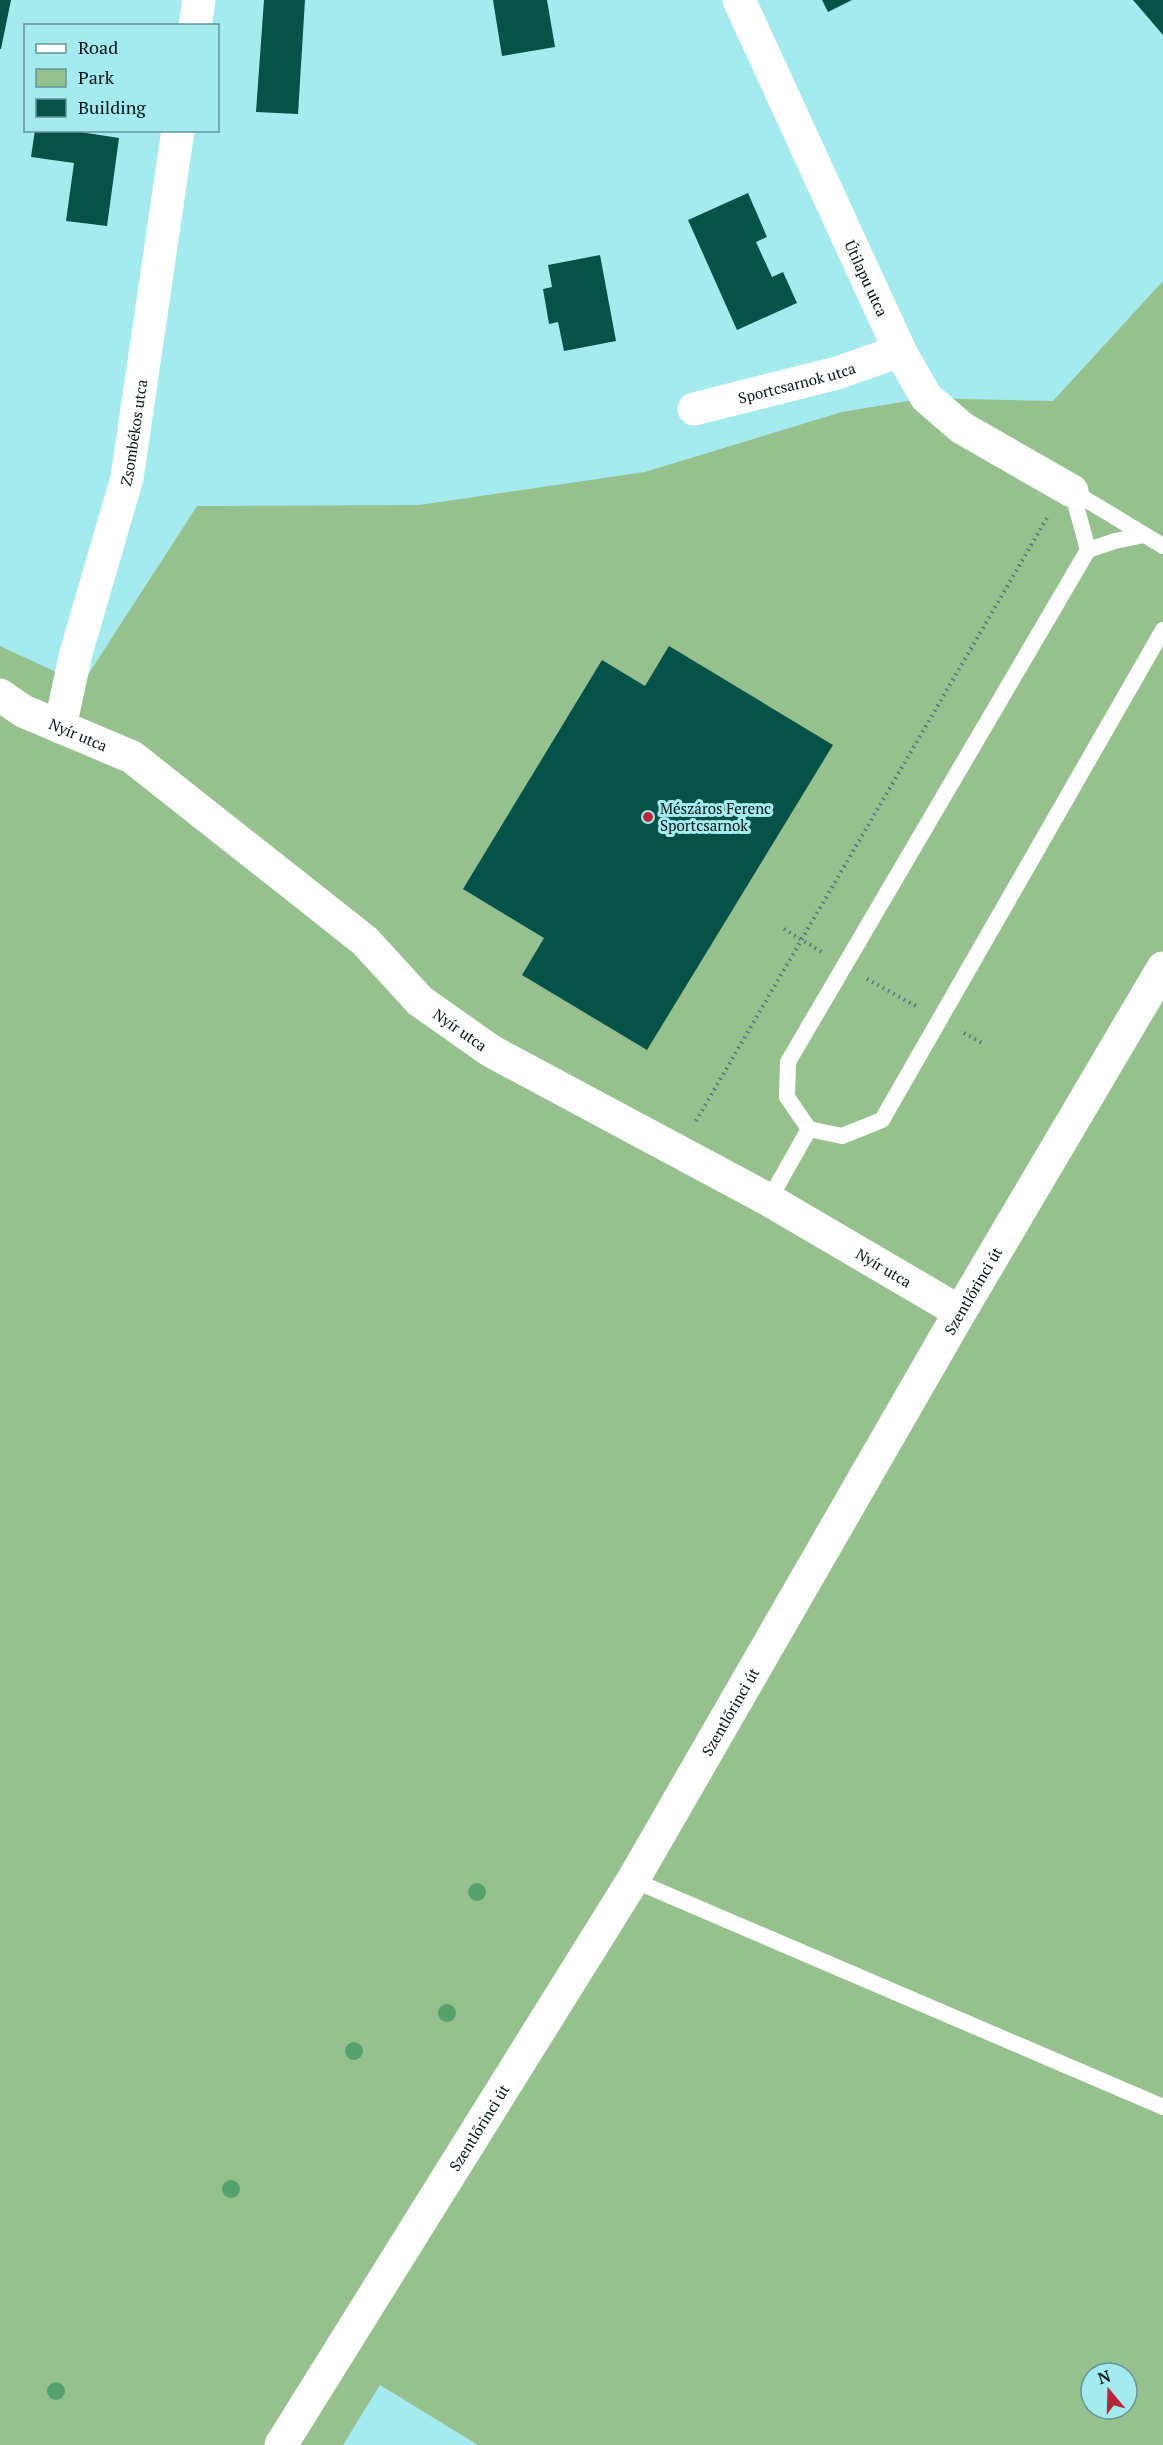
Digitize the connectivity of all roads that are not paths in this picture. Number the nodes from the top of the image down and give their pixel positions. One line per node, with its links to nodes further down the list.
1 (199, 0): 3 (street)
2 (739, 0): 5 (street, Útilapu utca)
3 (195, 24)
4 (178, 132): 13 (street, Zsombékos utca)
5 (900, 351): 6 (street, Sportcsarnok utca); 7 (street, Útilapu utca)
6 (694, 409)
7 (1069, 489): 8 (lane); 10 (lane)
8 (1144, 535): 9 (lane); 10 (lane)
9 (1163, 546)
10 (1088, 550): 15 (lane)
11 (1163, 630): 15 (lane)
12 (0, 695): 13 (street, Nyír utca)
13 (60, 727): 16 (street, Nyír utca)
14 (1163, 968): 17 (street, Szentlőrinci út)
15 (809, 1129): 16 (lane)
16 (769, 1200): 17 (street, Nyír utca)
17 (960, 1312): 18 (street, Szentlőrinci út)
18 (633, 1881): 19 (lane); 20 (street, Szentlőrinci út)
19 (1163, 2107)
20 (280, 2445)

